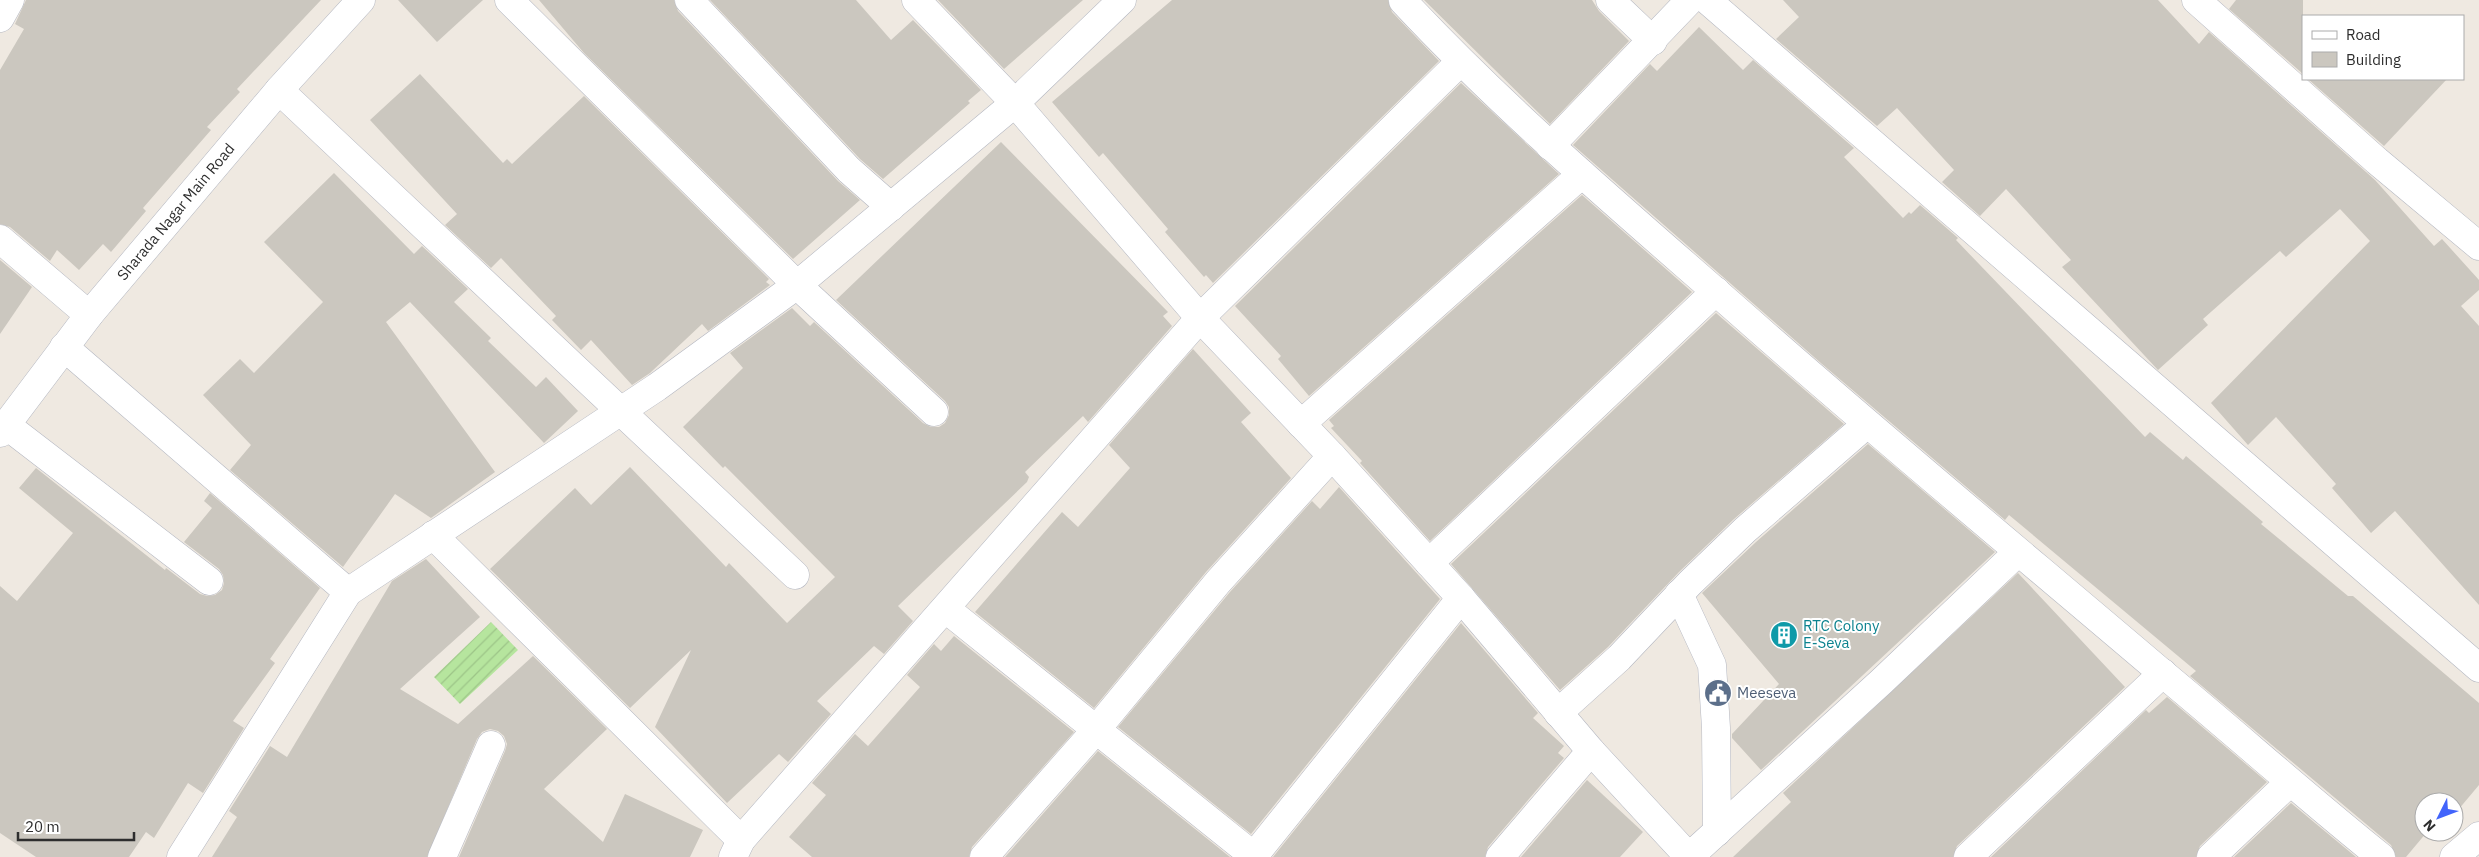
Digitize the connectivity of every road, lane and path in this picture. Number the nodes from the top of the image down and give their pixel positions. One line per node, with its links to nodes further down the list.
1 (10, 0): 12 (street)
2 (360, 0): 15 (street, Sharada Nagar Main Road)
3 (510, 0): 22 (street)
4 (689, 0): 19 (street)
5 (916, 0): 16 (street)
6 (1122, 0): 16 (street)
7 (1610, 0): 13 (street)
8 (1690, 0): 13 (street)
9 (1707, 0): 42 (street)
10 (2196, 0): 21 (street)
11 (1403, 1): 14 (street)
12 (0, 18)
13 (1653, 40): 17 (street)
14 (1460, 62): 17 (street); 25 (street)
15 (279, 90): 24 (street, Sharada Nagar Main Road); 27 (street)
16 (1015, 103): 19 (street); 25 (street)
17 (1550, 146): 18 (street)
18 (1582, 174): 23 (street); 29 (street)
19 (891, 207): 22 (street)
20 (0, 240): 24 (street)
21 (2479, 246)
22 (797, 285): 27 (street); 28 (street)
23 (1716, 291): 30 (street); 35 (street)
24 (89, 315): 26 (street, Sharada Nagar Main Road)
25 (1200, 318): 29 (street); 41 (street)
26 (64, 347): 31 (street, Sharada Nagar Main Road); 38 (street)
27 (621, 411): 33 (street); 36 (street)
28 (934, 412)
29 (1302, 424): 32 (street)
30 (1867, 424): 34 (street); 39 (street)
31 (3, 429): 37 (street)
32 (1332, 456): 35 (street); 45 (street)
33 (433, 535): 38 (street); 50 (street)
34 (2017, 553): 43 (street); 49 (street)
35 (1429, 563): 40 (street)
36 (795, 575)
37 (209, 581)
38 (348, 592): 51 (street)
39 (1679, 594): 44 (street); 49 (street)
40 (1461, 598): 44 (street); 54 (street)
41 (946, 609): 45 (street); 50 (street)
42 (2479, 668)
43 (2162, 673): 48 (street); 56 (street)
44 (1558, 713): 47 (street)
45 (1095, 731): 53 (street); 54 (street)
46 (492, 746): 52 (street)
47 (1590, 751): 49 (street); 55 (street)
48 (2289, 782): 57 (street); 58 (street)
49 (1717, 832)
50 (737, 848)
51 (181, 857)
52 (442, 857)
53 (984, 857)
54 (1254, 857)
55 (1500, 857)
56 (1968, 857)
57 (2211, 857)
58 (2381, 857)

